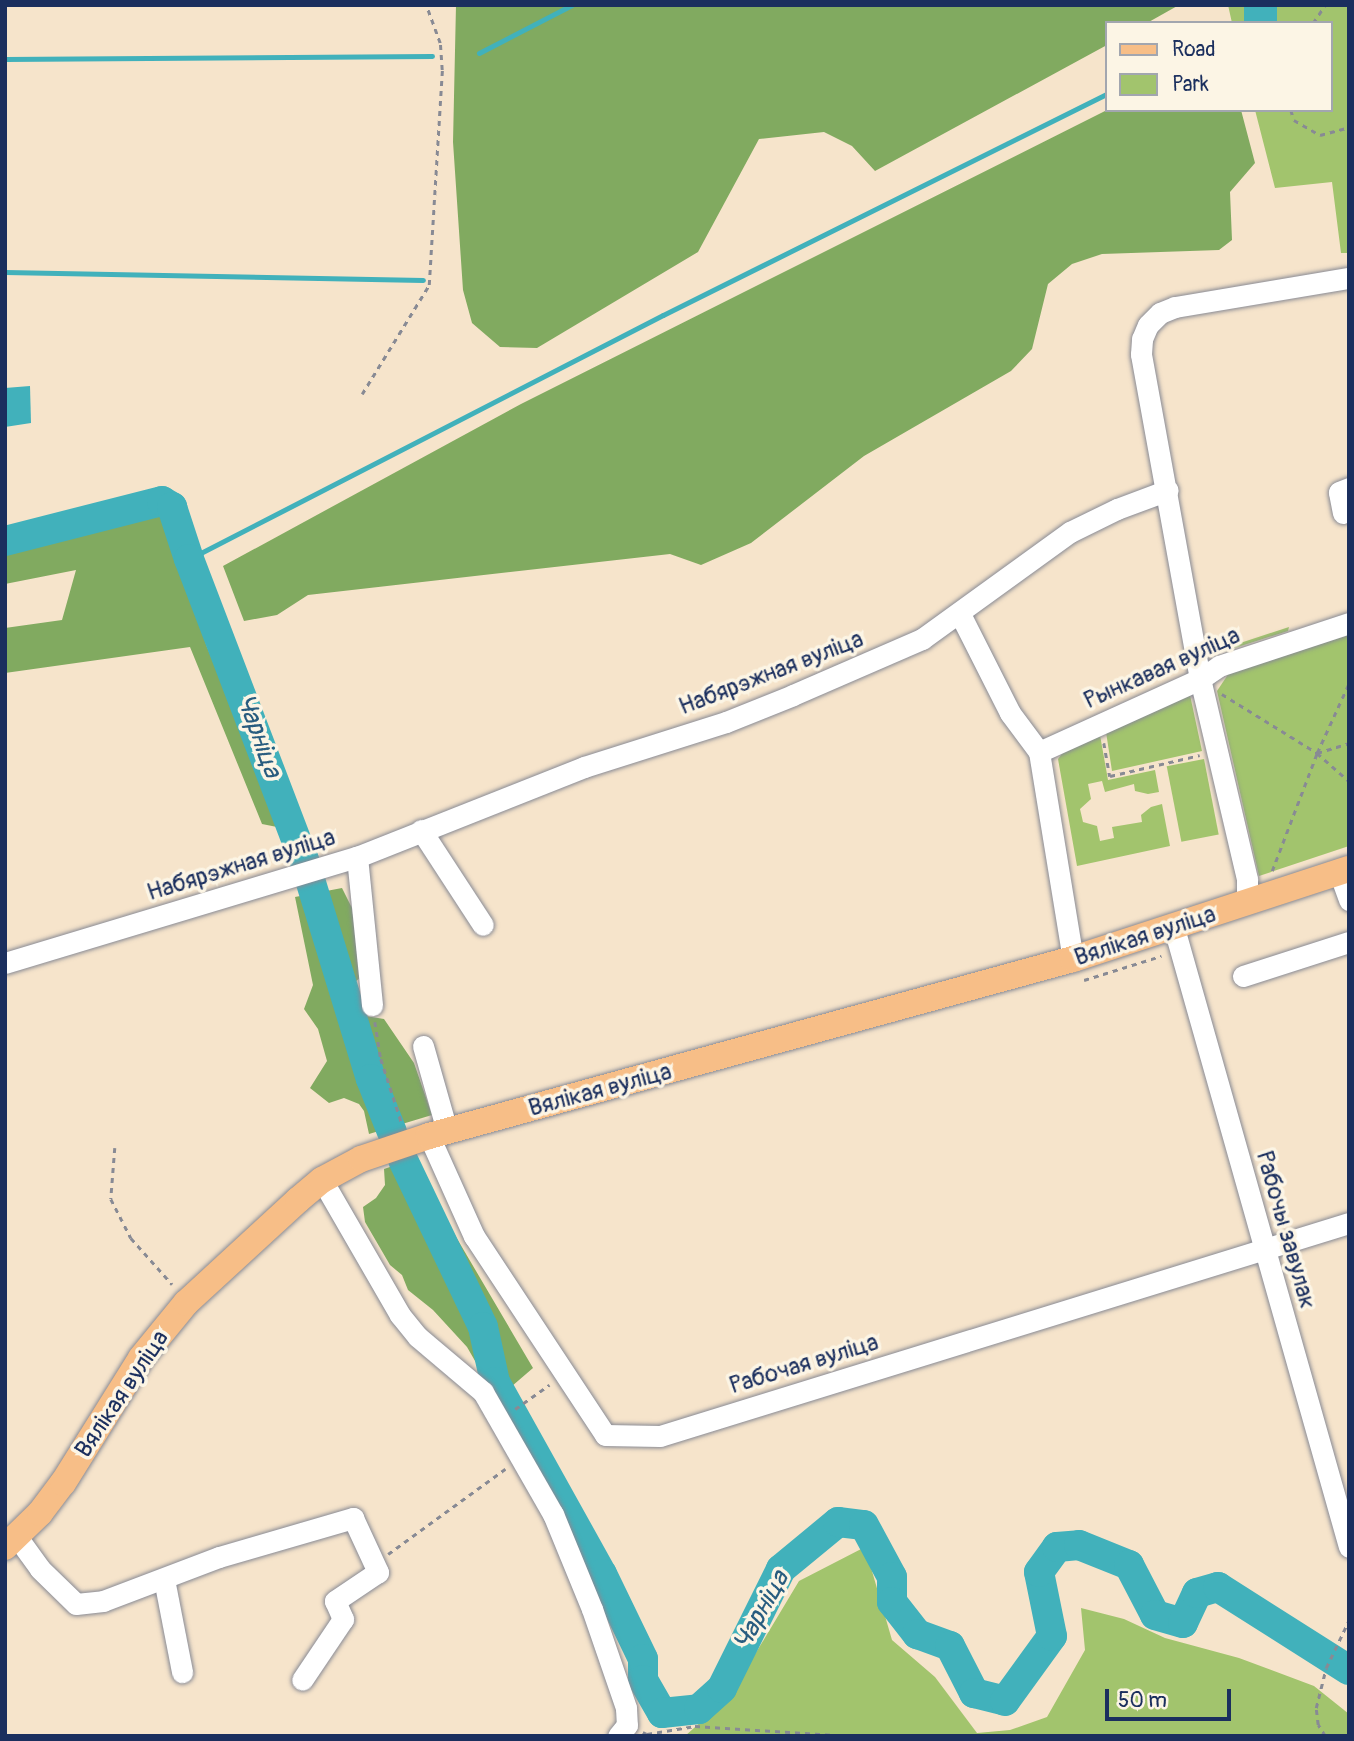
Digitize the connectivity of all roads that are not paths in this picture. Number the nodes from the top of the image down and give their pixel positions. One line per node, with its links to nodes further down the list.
1 (1349, 278): 3 (street)
2 (1349, 488): 4 (street)
3 (1168, 490): 5 (street, Набярэжная вуліца); 7 (street)
4 (1343, 513)
5 (960, 614): 8 (street); 9 (street, Набярэжная вуліца)
6 (1349, 623): 7 (street, Рынкавая вуліца)
7 (1200, 679): 8 (street, Рынкавая вуліца); 13 (street)
8 (1039, 752): 18 (street)
9 (421, 830): 10 (street, Набярэжная вуліца); 14 (street)
10 (357, 857): 17 (street, Набярэжная вуліца); 20 (street)
11 (1344, 870): 12 (street); 13 (main road, Вялікая вуліца)
12 (1349, 900)
13 (1247, 903): 15 (main road, Вялікая вуліца)
14 (483, 925)
15 (1177, 939): 18 (main road, Вялікая вуліца); 25 (street, Рабочы завулак)
16 (1349, 942): 19 (street)
17 (5, 963)
18 (1076, 970): 22 (main road, Вялікая вуліца)
19 (1243, 976)
20 (372, 1005)
21 (423, 1046): 22 (street, Рабочая вуліца)
22 (427, 1133): 23 (main road, Вялікая вуліца); 25 (street, Рабочая вуліца)
23 (322, 1180): 26 (main road, Вялікая вуліца); 31 (street)
24 (1349, 1223): 25 (street, Рабочая вуліца)
25 (1264, 1252): 27 (street, Рабочы завулак)
26 (11, 1542): 28 (street)
27 (1349, 1547)
28 (164, 1579): 29 (street); 30 (street)
29 (182, 1672)
30 (302, 1680)
31 (622, 1730)

